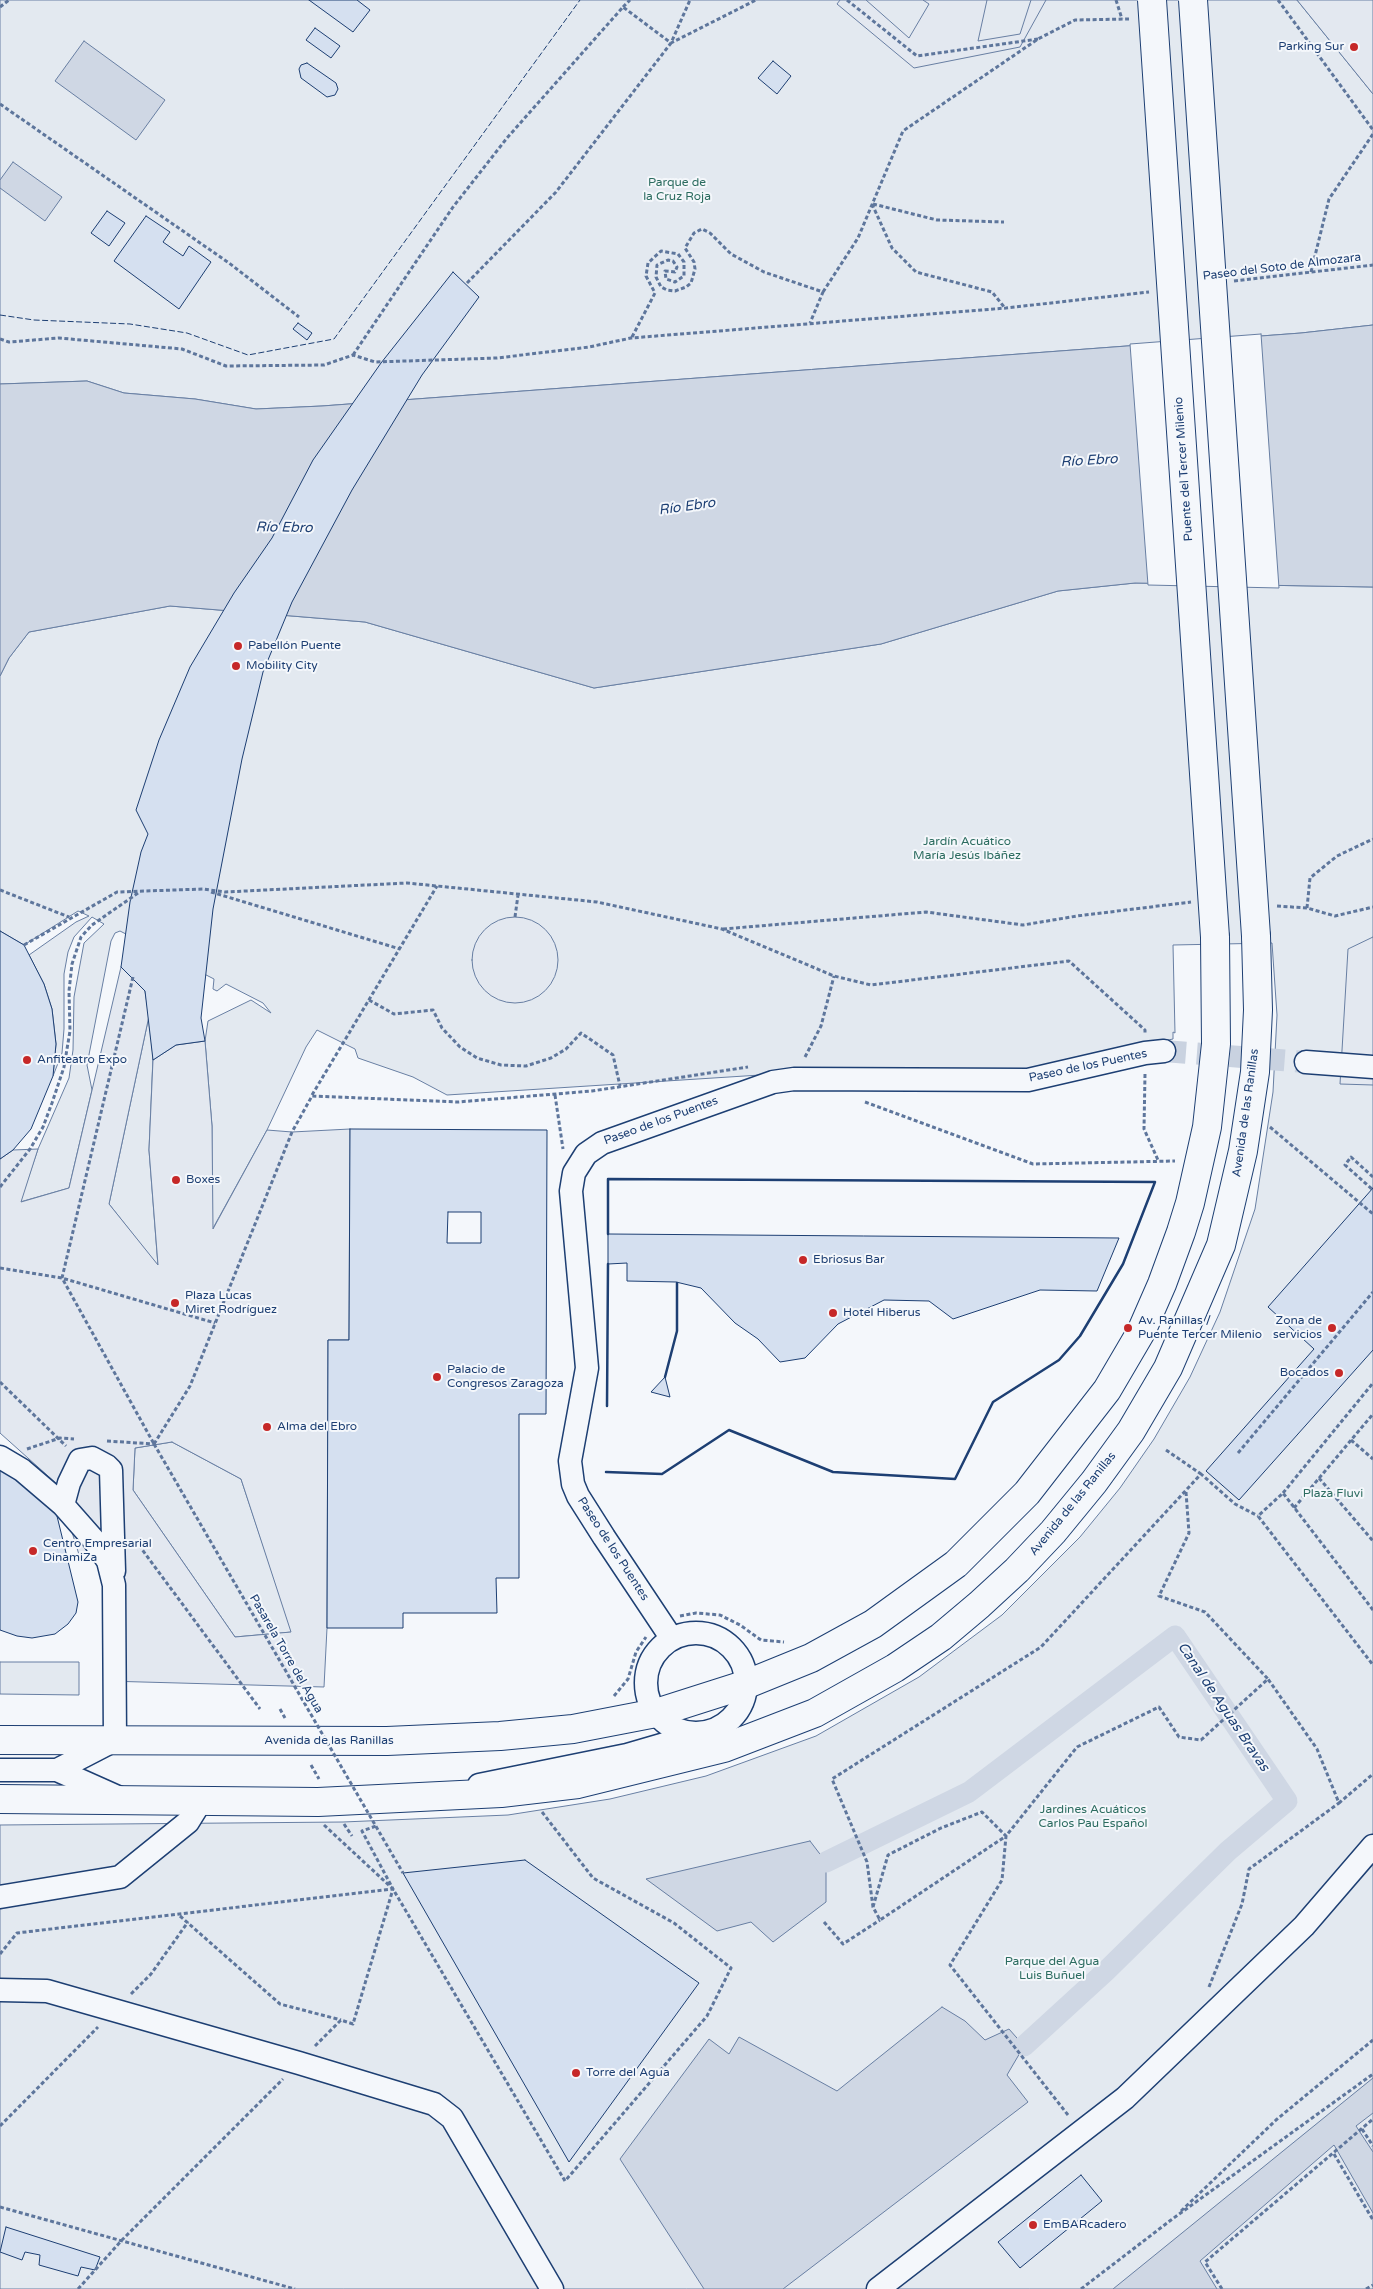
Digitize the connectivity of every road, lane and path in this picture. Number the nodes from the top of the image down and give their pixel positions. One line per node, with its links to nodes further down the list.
1 (9, 0): 9 (path)
2 (630, 0): 10 (path)
3 (690, 0): 14 (path)
4 (756, 0): 14 (path)
5 (847, 0): 13 (path)
6 (1116, 0): 12 (path)
7 (1193, 0): 102 (main road, Avenida de las Ranillas, bridge)
8 (1278, 0): 16 (path)
9 (0, 7)
10 (623, 7): 14 (path); 31 (path)
11 (1144, 10): 12 (path); 43 (main road, Puente del Tercer Milenio, bridge)
12 (1122, 19): 13 (path)
13 (1038, 39): 18 (path)
14 (671, 43): 23 (path)
15 (0, 104): 27 (path)
16 (1373, 130)
17 (1373, 134): 21 (path)
18 (872, 204): 19 (path); 25 (path); 26 (path)
19 (1004, 222)
20 (1373, 265): 21 (path, Paseo del Soto de Almozara)
21 (1311, 272): 22 (path, Paseo del Soto de Almozara)
22 (1232, 282)
23 (467, 283)
24 (1154, 291): 26 (path)
25 (823, 292): 28 (path); 29 (path)
26 (1006, 308): 28 (path)
27 (300, 317)
28 (810, 323): 29 (path)
29 (632, 338): 31 (path)
30 (0, 340): 31 (path)
31 (353, 355)
32 (1373, 839): 38 (path)
33 (437, 886): 34 (path); 37 (path); 45 (path)
34 (203, 889): 36 (path); 45 (path)
35 (0, 890): 40 (path)
36 (140, 892): 40 (path); 61 (path)
37 (518, 895): 41 (path); 42 (path)
38 (1307, 908)
39 (1077, 916): 42 (path)
40 (70, 917): 44 (path)
41 (516, 917)
42 (722, 929): 46 (path)
43 (1216, 937): 95 (main road, Avenida de las Ranillas)
44 (24, 945)
45 (400, 949): 48 (path)
46 (834, 976): 49 (path); 50 (path)
47 (133, 977): 65 (path)
48 (369, 1000): 54 (path); 55 (path)
49 (1155, 1052): 58 (path); 91 (street, Paseo de los Puentes)
50 (804, 1059)
51 (1306, 1062): 53 (street)
52 (758, 1066): 54 (path)
53 (1373, 1067)
54 (620, 1086): 55 (path)
55 (312, 1096): 67 (path)
56 (862, 1101): 58 (path)
57 (1269, 1127): 63 (path)
58 (1158, 1160): 59 (path)
59 (1178, 1161)
60 (1373, 1177): 62 (path)
61 (0, 1187)
62 (1373, 1190)
63 (1373, 1214)
64 (0, 1268): 65 (path)
65 (62, 1278): 67 (path); 74 (path, Pasarela Torre del Agua)
66 (1373, 1292): 76 (path)
67 (215, 1323): 74 (path)
68 (0, 1382): 79 (path)
69 (1373, 1384): 70 (path)
70 (1368, 1390): 71 (path); 83 (path)
71 (1373, 1393)
72 (1373, 1414): 73 (path)
73 (1351, 1440): 78 (path); 81 (path)
74 (154, 1444): 115 (path, Pasarela Torre del Agua, bridge)
75 (1166, 1450): 80 (path)
76 (1238, 1453)
77 (0, 1457): 84 (street)
78 (1373, 1459)
79 (77, 1463): 84 (street); 86 (street)
80 (1201, 1474): 82 (path); 87 (path)
81 (1320, 1478): 85 (path); 88 (path)
82 (1186, 1491): 94 (path); 122 (path)
83 (1283, 1493): 85 (path); 87 (path)
84 (63, 1504): 89 (street)
85 (1294, 1508): 90 (path)
86 (114, 1512): 89 (street); 97 (path)
87 (1258, 1516): 93 (path)
88 (1373, 1541)
89 (114, 1585): 104 (street)
90 (1373, 1610)
91 (667, 1631): 92 (path); 95 (street, Avenida de las Ranillas); 96 (path); 102 (street, Avenida de las Ranillas)
92 (787, 1641)
93 (1373, 1665)
94 (1268, 1679): 112 (path); 117 (path)
95 (747, 1684): 102 (main road, Avenida de las Ranillas); 102 (street, Avenida de las Ranillas)
96 (611, 1698)
97 (260, 1709)
98 (280, 1709): 101 (path)
99 (275, 1718): 101 (path)
100 (319, 1718): 101 (path)
101 (296, 1724): 102 (main road, Avenida de las Ranillas); 104 (main road, Avenida de las Ranillas); 114 (path)
102 (688, 1731): 108 (street, Avenida de las Ranillas); 108 (main road, Avenida de las Ranillas)
103 (0, 1740): 104 (main road, Avenida de las Ranillas)
104 (115, 1740): 106 (street)
105 (0, 1770): 106 (street)
106 (58, 1770): 110 (street)
107 (1373, 1774): 112 (path)
108 (442, 1796): 114 (main road, Avenida de las Ranillas)
109 (0, 1799): 110 (main road, Avenida de las Ranillas)
110 (126, 1800): 111 (main road, Avenida de las Ranillas)
111 (201, 1801): 114 (main road, Avenida de las Ranillas); 121 (street)
112 (1339, 1803): 129 (path)
113 (541, 1810): 120 (path)
114 (327, 1812): 116 (path); 120 (path)
115 (376, 1826): 119 (path, Pasarela Torre del Agua, bridge); 120 (path)
116 (352, 1836)
117 (1006, 1836): 122 (path); 124 (path); 138 (path)
118 (1373, 1846): 138 (street)
119 (402, 1873)
120 (393, 1889): 123 (path); 131 (path)
121 (0, 1897)
122 (873, 1907): 124 (path)
123 (180, 1916): 125 (path); 127 (path)
124 (880, 1920): 126 (path)
125 (188, 1922): 130 (path); 131 (path)
126 (824, 1922)
127 (0, 1954)
128 (0, 1990): 130 (street)
129 (1206, 1993)
130 (115, 2011): 133 (street); 136 (path)
131 (341, 2020): 133 (path)
132 (1373, 2040): 142 (path)
133 (299, 2063): 144 (path); 148 (street)
134 (1373, 2074): 142 (path)
135 (1373, 2119): 137 (path)
136 (0, 2126)
137 (1362, 2129): 139 (path); 140 (path)
138 (1082, 2132): 149 (street)
139 (1373, 2146)
140 (1334, 2154): 143 (path); 151 (path)
141 (0, 2207): 144 (path)
142 (1172, 2220): 150 (path)
143 (1373, 2220)
144 (122, 2240): 146 (path); 147 (path)
145 (1373, 2285): 152 (path)
146 (78, 2289)
147 (295, 2289)
148 (552, 2289)
149 (878, 2289)
150 (1081, 2289)
151 (1222, 2289)
152 (1366, 2289)

